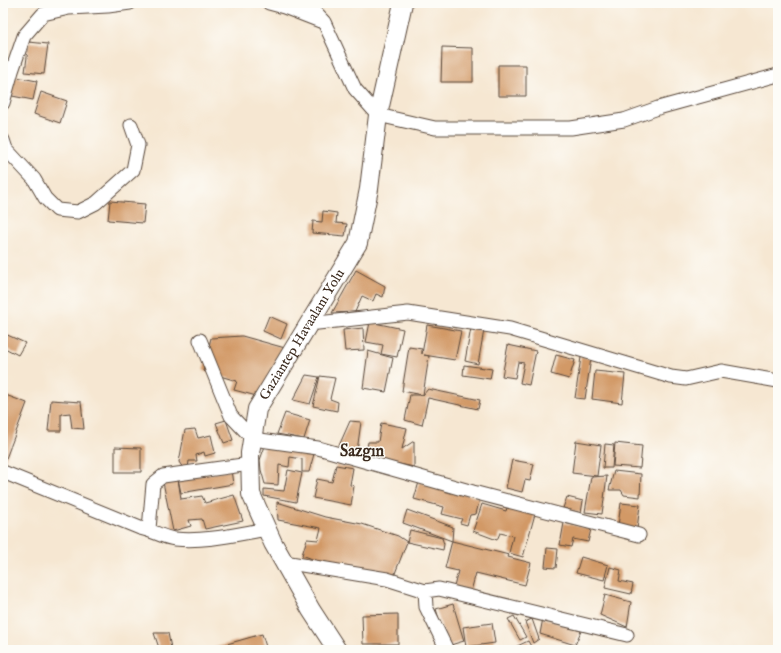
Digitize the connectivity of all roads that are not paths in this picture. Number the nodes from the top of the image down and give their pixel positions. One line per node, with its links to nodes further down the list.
1 (130, 3): 7 (street)
2 (270, 3): 5 (street)
3 (306, 3): 5 (street)
4 (403, 3): 8 (main road, Gaziantep Havaalanı Yolu)
5 (324, 22): 8 (street)
6 (778, 75): 8 (street)
7 (3, 102)
8 (378, 115): 11 (main road, Gaziantep Havaalanı Yolu)
9 (131, 125): 10 (street)
10 (3, 140)
11 (308, 324): 13 (street); 14 (main road, Gaziantep Havaalanı Yolu)
12 (200, 340): 14 (street)
13 (778, 381)
14 (253, 439): 15 (main road, Gaziantep Havaalanı Yolu); 19 (street)
15 (250, 464): 17 (street); 18 (main road, Gaziantep Havaalanı Yolu)
16 (3, 472): 17 (street)
17 (149, 529): 18 (street)
18 (267, 529): 20 (main road, Gaziantep Havaalanı Yolu)
19 (639, 535)
20 (284, 562): 21 (street); 23 (main road, Gaziantep Havaalanı Yolu)
21 (425, 591): 22 (street); 24 (street)
22 (626, 635)
23 (337, 650)
24 (446, 650)

